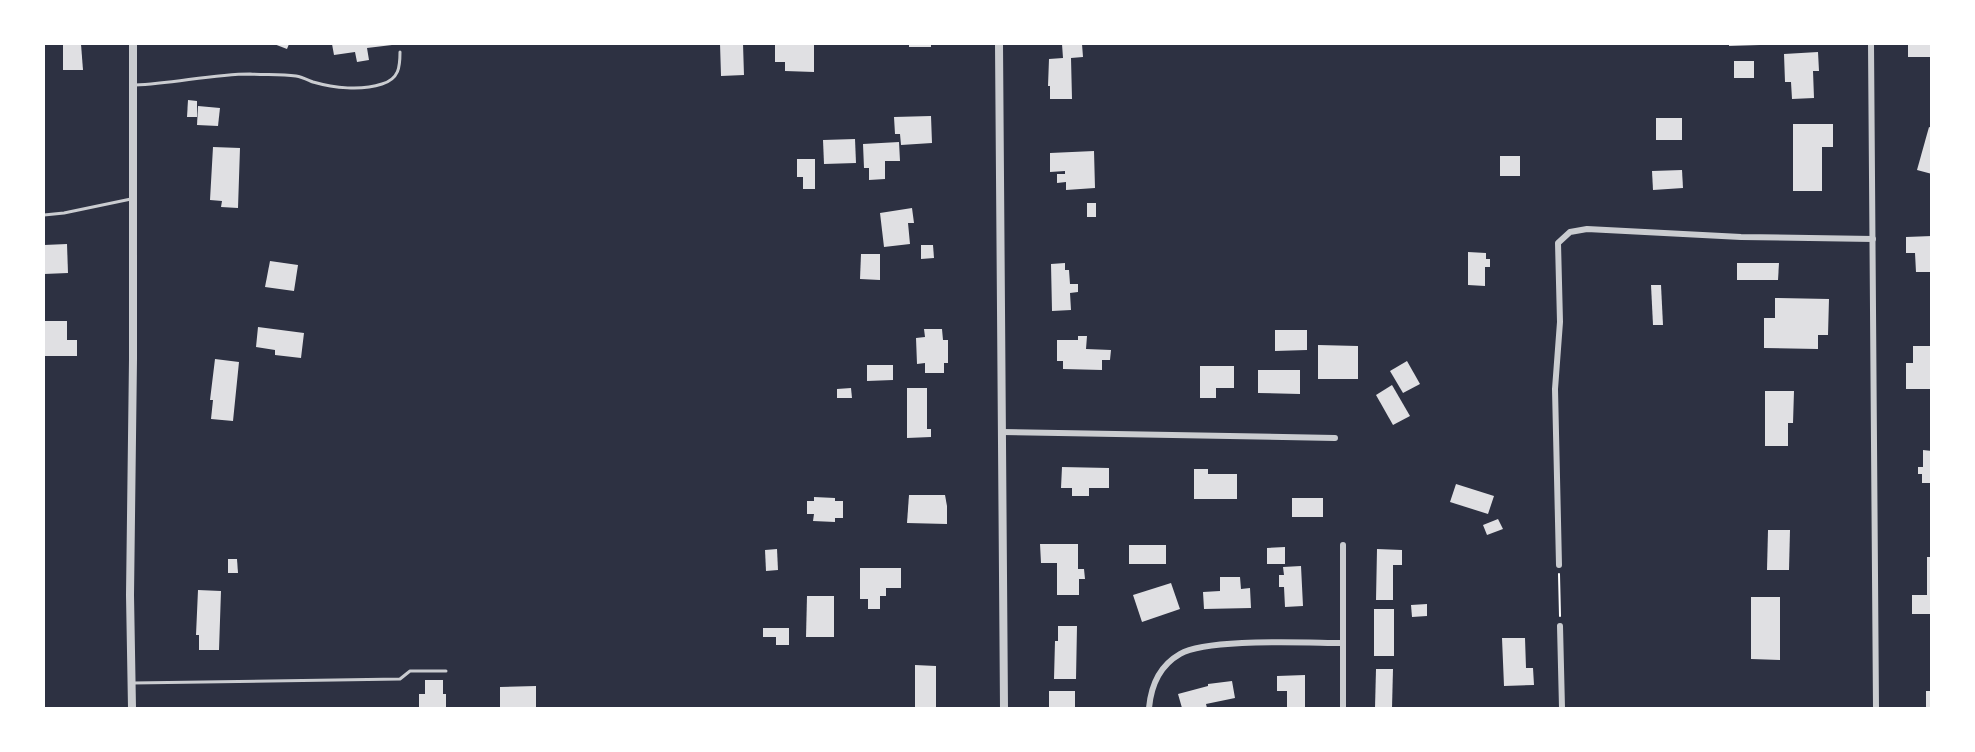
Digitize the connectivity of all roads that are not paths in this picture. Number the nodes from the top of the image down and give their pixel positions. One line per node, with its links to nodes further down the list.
1 (133, 44): 5 (street)
2 (999, 44): 9 (street)
3 (1871, 44): 8 (street)
4 (400, 52): 5 (lane)
5 (133, 85): 6 (street)
6 (133, 199): 7 (lane); 16 (street)
7 (44, 215)
8 (1873, 239): 12 (street); 22 (street)
9 (1002, 432): 10 (street); 18 (street)
10 (1335, 438)
11 (1343, 545): 14 (street)
12 (1559, 565)
13 (1560, 626): 21 (street)
14 (1342, 643): 19 (street); 20 (street)
15 (446, 671): 16 (lane)
16 (132, 683): 17 (street)
17 (132, 708)
18 (1004, 708)
19 (1149, 708)
20 (1343, 708)
21 (1562, 708)
22 (1876, 708)

